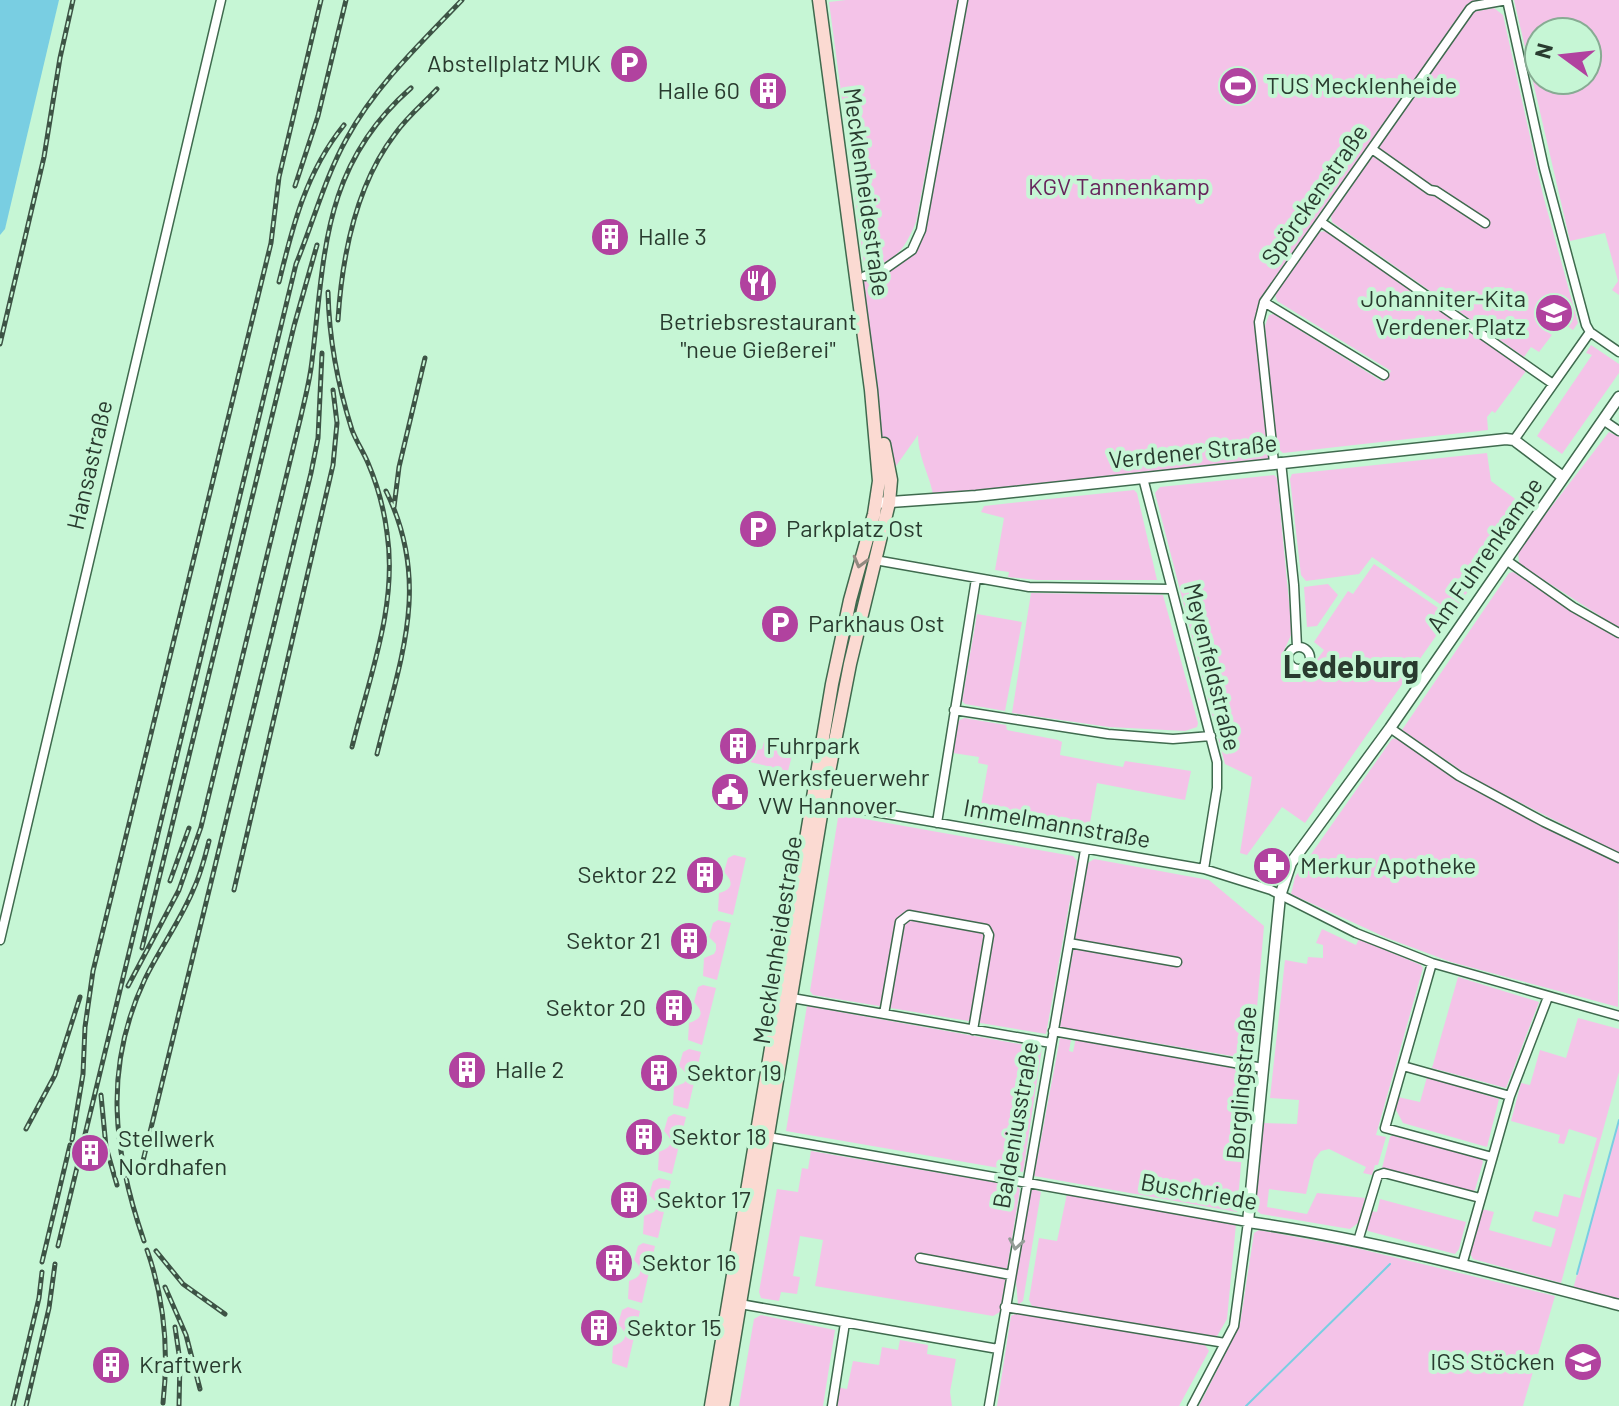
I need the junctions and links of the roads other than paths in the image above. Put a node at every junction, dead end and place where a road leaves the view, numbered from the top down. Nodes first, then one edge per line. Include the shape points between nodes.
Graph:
1 (221, 0) edge
2 (819, 0) edge
3 (963, 0) edge
4 (1507, 0) edge
5 (1372, 149) junction
6 (1321, 222) junction
7 (1485, 223) dead end
8 (865, 276) dead end
9 (1264, 302) junction
10 (1590, 332) junction
11 (1619, 352) edge
12 (1384, 375) dead end
13 (1553, 384) junction
14 (1619, 397) edge
15 (1603, 420) junction
16 (1619, 431) edge
17 (1514, 440) junction
18 (1277, 463) junction
19 (1563, 477) junction
20 (1143, 478) junction
21 (883, 503) junction
22 (875, 560) junction
23 (1506, 560) junction
24 (976, 579) junction
25 (1171, 589) junction
26 (1619, 633) edge
27 (1297, 647) dead end
28 (832, 684) junction
29 (842, 703) junction
30 (954, 710) junction
31 (1390, 728) junction
32 (1211, 736) junction
33 (823, 803) junction
34 (811, 811) junction
35 (937, 823) junction
36 (1085, 850) junction
37 (1619, 858) edge
38 (1204, 869) junction
39 (1280, 896) junction
40 (0, 940) edge
41 (1069, 943) junction
42 (1177, 962) dead end
43 (1432, 963) junction
44 (1548, 997) junction
45 (792, 998) junction
46 (884, 1014) junction
47 (1619, 1016) edge
48 (973, 1030) junction
49 (1053, 1031) junction
50 (1051, 1043) junction
51 (1403, 1066) junction
52 (1263, 1068) junction
53 (1510, 1096) junction
54 (768, 1137) junction
55 (1492, 1157) junction
56 (1027, 1182) junction
57 (1480, 1198) junction
58 (1248, 1222) junction
59 (1358, 1241) junction
60 (920, 1258) dead end
61 (1462, 1265) junction
62 (1011, 1275) junction
63 (740, 1304) junction
64 (1619, 1305) edge
65 (1005, 1307) junction
66 (845, 1323) junction
67 (1225, 1343) junction
68 (998, 1349) junction
69 (711, 1406) edge
70 (723, 1406) edge
71 (832, 1406) edge
72 (989, 1406) edge
73 (1192, 1406) edge

1 - 40 street, Hansastraße
2 - 21 main road, Mecklenheidestraße via 871,390 889,468
3 - 8 street via 921,230 912,250
4 - 5 street, Spörckenstraße via 1470,9
4 - 10 street via 1544,168
5 - 6 street, Spörckenstraße
5 - 7 street
6 - 9 street, Spörckenstraße
6 - 13 street
9 - 12 street
9 - 18 street, Spörckenstraße via 1259,322
10 - 11 street
10 - 13 street
13 - 17 street
14 - 15 street, Am Fuhrenkampe
15 - 16 street
15 - 19 street, Am Fuhrenkampe
17 - 18 street, Verdener Straße
17 - 19 street
18 - 20 street, Verdener Straße
18 - 27 street, Spörckenstraße
19 - 23 street, Am Fuhrenkampe
20 - 21 street, Verdener Straße
20 - 25 street, Meyenfeldstraße
21 - 22 main road, Mecklenheidestraße
21 -> 28 main road, Mecklenheidestraße via 850,600
22 - 24 street
22 - 29 main road, Mecklenheidestraße
23 - 26 street
23 - 31 street, Am Fuhrenkampe
24 - 25 street via 1029,587
24 - 30 street
25 - 32 street, Meyenfeldstraße
28 - 29 main road
28 - 34 main road, Mecklenheidestraße
29 - 33 main road, Mecklenheidestraße
30 - 32 street via 1108,734
30 - 35 street
31 - 37 street via 1459,776
31 - 39 street, Am Fuhrenkampe via 1291,863
32 - 38 street, Meyenfeldstraße via 1218,775
33 - 34 main road
33 - 35 street, Immelmannstraße
33 - 45 main road, Mecklenheidestraße
34 - 69 main road, Mecklenheidestraße
35 - 36 street, Immelmannstraße
36 - 38 street, Immelmannstraße
36 - 41 street, Baldeniusstraße
38 - 39 street, Immelmannstraße
39 - 43 street, Immelmannstraße
39 - 52 street, Borglingstraße
41 - 42 street
41 - 49 street, Baldeniusstraße
43 - 44 street, Immelmannstraße
43 - 51 street
44 - 47 street, Immelmannstraße
44 - 53 street
45 - 46 street
45 - 54 main road, Mecklenheidestraße
46 - 48 street
46 - 48 street via 900,922 909,915 986,929
48 - 50 street
49 - 50 street, Baldeniusstraße
49 - 52 street
50 - 56 street, Baldeniusstraße
51 - 53 street
51 - 55 street via 1385,1128
52 - 58 street, Borglingstraße
53 - 55 street
54 - 56 street, Buschriede
54 - 63 main road, Mecklenheidestraße
55 - 57 street
56 - 58 street, Buschriede
56 -> 62 street, Baldeniusstraße
57 - 59 street via 1378,1175
57 - 61 street
58 - 59 street, Buschriede
58 - 67 street, Borglingstraße via 1234,1326
59 - 61 street, Buschriede
60 - 62 street
61 - 64 street, Buschriede
62 - 65 street, Baldeniusstraße
63 - 66 street
63 - 70 main road, Mecklenheidestraße
65 - 67 street
65 - 68 street, Baldeniusstraße
66 - 68 street
66 - 71 street
67 - 73 street, Borglingstraße
68 - 72 street, Baldeniusstraße

